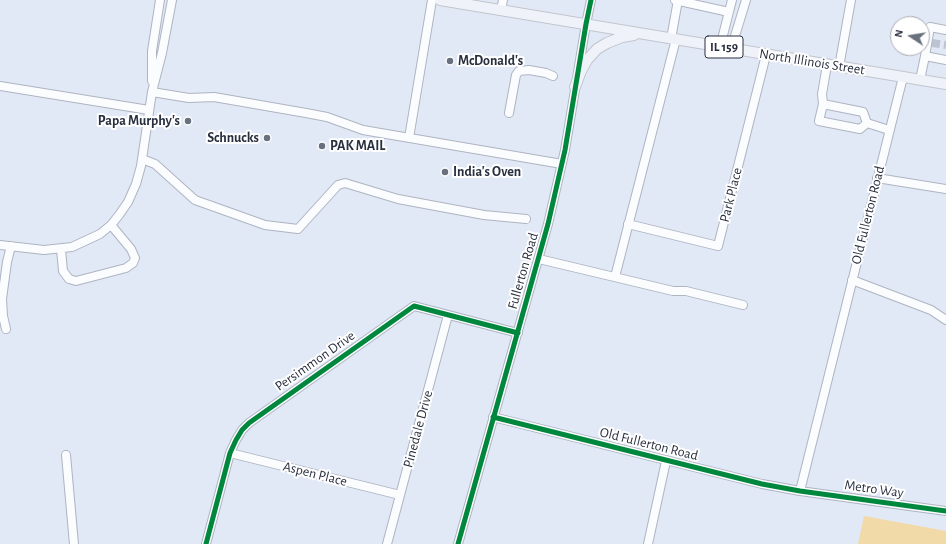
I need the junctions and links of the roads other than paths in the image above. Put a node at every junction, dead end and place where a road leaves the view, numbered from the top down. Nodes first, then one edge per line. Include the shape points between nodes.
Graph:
1 (160, 0) edge
2 (172, 0) edge
3 (432, 0) edge
4 (440, 0) edge
5 (591, 0) edge
6 (677, 0) edge
7 (732, 0) edge
8 (746, 0) edge
9 (851, 0) edge
10 (502, 5) edge
11 (729, 12) junction
12 (586, 24) junction
13 (930, 27) edge
14 (946, 28) edge
15 (643, 34) junction
16 (674, 39) junction
17 (720, 47) junction
18 (731, 49) junction
19 (766, 55) junction
20 (925, 56) joint
21 (946, 60) edge
22 (827, 64) junction
23 (839, 66) junction
24 (553, 76) dead end
25 (903, 77) junction
26 (920, 80) junction
27 (946, 84) edge
28 (0, 86) edge
29 (576, 87) junction
30 (152, 92) junction
31 (823, 104) junction
32 (149, 110) junction
33 (509, 113) dead end
34 (867, 123) junction
35 (889, 130) junction
36 (409, 138) junction
37 (142, 160) junction
38 (562, 164) junction
39 (877, 178) junction
40 (946, 189) edge
41 (526, 220) dead end
42 (628, 224) junction
43 (112, 225) junction
44 (0, 245) edge
45 (11, 246) junction
46 (61, 249) junction
47 (539, 259) junction
48 (615, 277) junction
49 (852, 280) junction
50 (743, 305) dead end
51 (448, 315) junction
52 (946, 320) edge
53 (6, 330) dead end
54 (518, 333) junction
55 (493, 417) junction
56 (230, 454) junction
57 (66, 455) dead end
58 (666, 461) junction
59 (800, 491) junction
60 (400, 495) junction
61 (946, 511) edge
62 (74, 544) edge
63 (206, 544) edge
64 (388, 544) edge
65 (458, 544) edge
66 (648, 544) edge

1 - 30 street via 152,51
2 - 30 street
3 - 36 street
4 - 10 main road, North Illinois Street / IL 159
5 - 12 street, Fullerton Road
6 - 11 street
6 - 16 street
7 - 11 street
8 - 18 street
9 - 23 street
10 - 12 main road, North Illinois Street / IL 159
11 - 17 street
12 - 15 main road, North Illinois Street / IL 159
12 - 29 street, Fullerton Road
13 - 14 street
15 - 16 main road, North Illinois Street / IL 159
15 - 29 main road via 622,37 597,49 587,60
16 - 17 main road, North Illinois Street / IL 159
16 - 42 street
17 - 18 main road, North Illinois Street / IL 159
18 - 19 main road, North Illinois Street / IL 159
19 - 22 main road, North Illinois Street / IL 159
19 - 42 street, Park Place via 718,246
20 - 21 street
20 - 26 street
22 - 23 main road, North Illinois Street / IL 159
22 - 31 street
23 - 25 main road, North Illinois Street / IL 159
24 - 33 street via 530,70 519,71
25 - 26 main road, North Illinois Street / IL 159
25 - 35 street, Old Fullerton Road
26 - 27 main road, North Illinois Street / IL 159
28 - 32 street
29 - 38 street, Fullerton Road
30 - 32 street
30 - 36 street via 189,98 214,97 313,114 363,130
31 - 34 street via 862,112
31 - 34 street via 819,121 860,129
32 - 37 street
34 - 35 street
35 - 39 street, Old Fullerton Road
36 - 38 street
37 - 41 street via 155,164 195,200 265,225 298,229 338,185 346,183 398,199
37 - 43 street via 128,202
38 - 47 street, Fullerton Road
39 - 40 street
39 - 49 street, Old Fullerton Road
42 - 48 street
43 - 46 street via 88,240
43 - 46 street via 135,258 126,268 76,281 69,279 63,271
44 - 45 street
45 - 46 street via 44,250
45 - 53 street via 2,300
47 - 48 street
47 - 54 street, Fullerton Road
48 - 50 street
49 - 52 street via 931,310
49 - 59 street, Old Fullerton Road
51 - 54 street, Persimmon Drive
51 - 56 street, Persimmon Drive via 414,306 249,423 236,440
51 - 60 street, Pinedale Drive
54 - 55 street, Fullerton Road
55 - 58 street, Old Fullerton Road
55 - 65 street, Fullerton Road
56 - 60 street, Aspen Place
56 - 63 street, Persimmon Drive
57 - 62 street
58 - 59 street, Old Fullerton Road
58 - 66 street
59 - 61 street, Metro Way
60 - 64 street, Pinedale Drive

